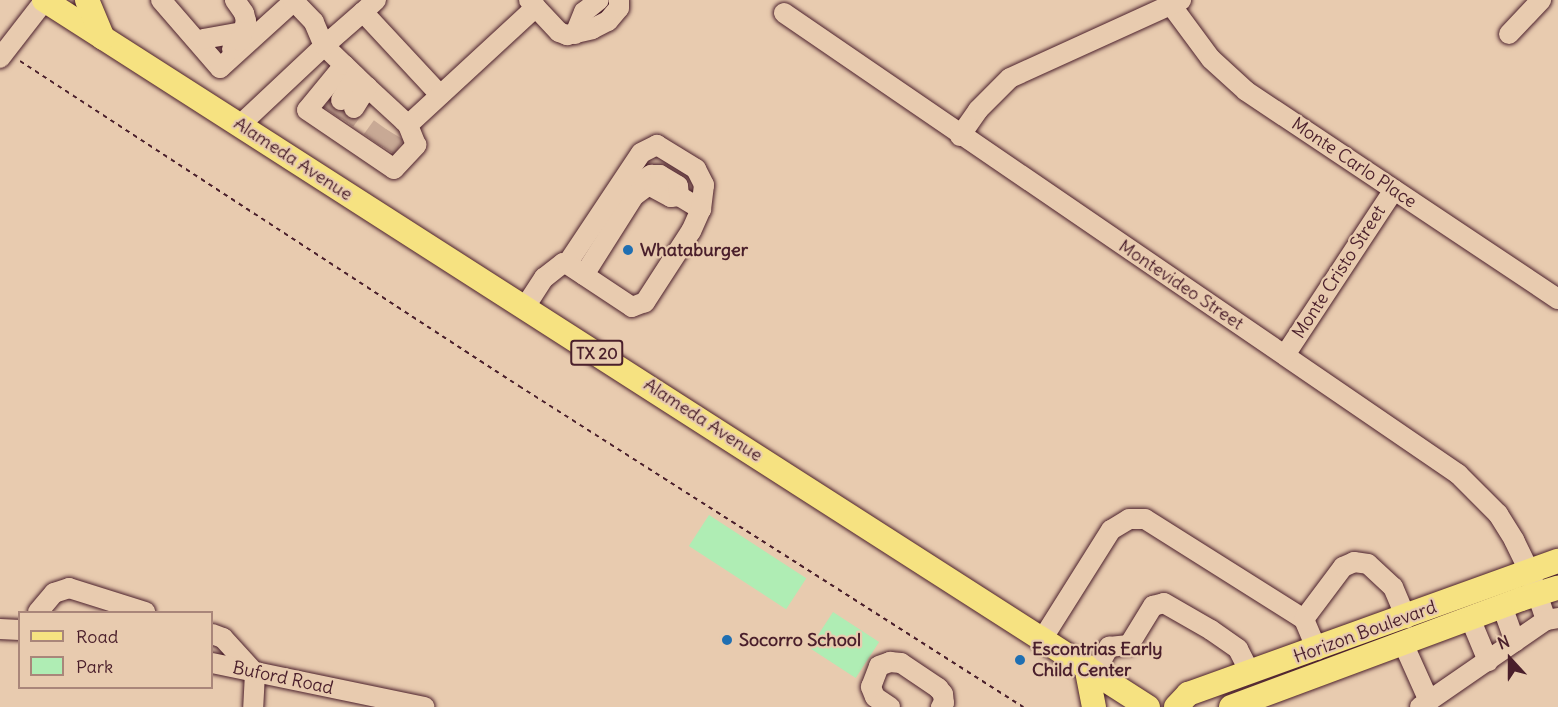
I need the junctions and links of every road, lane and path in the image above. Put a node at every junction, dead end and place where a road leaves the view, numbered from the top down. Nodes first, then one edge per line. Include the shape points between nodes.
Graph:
1 (45, 0) edge
2 (87, 0) edge
3 (161, 0) edge
4 (235, 0) edge
5 (243, 0) edge
6 (599, 0) edge
7 (620, 0) edge
8 (1541, 0) edge
9 (293, 1) edge
10 (1176, 3) edge
11 (532, 4) edge
12 (369, 6) edge
13 (784, 13) dead end
14 (267, 26) junction
15 (185, 27) junction
16 (575, 34) junction
17 (1509, 34) dead end
18 (103, 38) junction
19 (324, 46) junction
20 (5, 52) edge
21 (356, 76) junction
22 (440, 95) junction
23 (339, 116) junction
24 (240, 125) junction
25 (387, 135) junction
26 (960, 136) junction
27 (1394, 190) junction
28 (701, 209) junction
29 (567, 264) junction
30 (584, 275) junction
31 (1558, 299) edge
32 (525, 307) junction
33 (1285, 355) junction
34 (1558, 561) edge
35 (1542, 585) edge
36 (1502, 606) junction
37 (39, 611) edge
38 (142, 611) edge
39 (1406, 618) junction
40 (1470, 618) junction
41 (1304, 619) junction
42 (1552, 619) edge
43 (0, 628) edge
44 (18, 630) edge
45 (213, 634) edge
46 (1043, 638) junction
47 (1515, 642) junction
48 (1403, 643) junction
49 (1317, 650) junction
50 (1488, 661) junction
51 (213, 663) edge
52 (1090, 669) junction
53 (255, 673) junction
54 (1250, 673) junction
55 (1251, 703) edge
56 (1425, 704) edge
57 (253, 707) edge
58 (425, 707) edge
59 (890, 707) edge
60 (941, 707) edge
61 (1023, 707) edge
62 (1094, 707) edge
63 (1148, 707) edge
64 (1176, 707) edge
65 (1231, 707) edge

1 - 18 main road, Alameda Avenue / TX 20
1 - 20 street
2 - 18 main road
3 - 15 street
4 - 15 street via 244,13 243,32 232,49 217,52 194,30
5 - 14 street
6 - 16 street via 584,12
7 - 16 street via 619,8 608,21
8 - 17 street
9 - 14 street
9 - 19 street via 314,22
10 - 26 street via 1010,78 978,110
10 - 27 street, Monte Carlo Place via 1224,73
11 - 16 street via 559,32
11 - 22 street
12 - 19 street
12 - 22 street
13 - 26 street, Montevideo Street
14 - 15 street via 220,68
18 - 24 main road, Alameda Avenue / TX 20
19 - 21 street
19 - 24 street
20 - 61 path
21 - 23 street
21 - 23 street via 307,110
21 - 25 street
22 - 25 street
23 - 25 street
24 - 32 main road, Alameda Avenue / TX 20
26 - 33 street, Montevideo Street
27 - 31 street, Monte Carlo Place
27 - 33 street, Monte Cristo Street
28 - 29 street via 704,185 696,169 657,145 641,153
28 - 30 street via 645,302 632,307
28 - 30 street via 679,196 678,186 651,175 644,180
29 - 30 street
29 - 32 street via 544,278
32 - 46 main road, Alameda Avenue / TX 20
33 - 35 street, Montevideo Street via 1458,474 1498,514
34 - 35 main road, Horizon Boulevard
35 - 36 main road, Horizon Boulevard
35 - 39 main road, Horizon Boulevard
35 - 42 street, Montevideo Street
36 - 40 main road, Horizon Boulevard
36 - 47 street
37 - 38 street via 54,593 69,588
39 - 41 street via 1393,587 1368,564 1354,561 1343,567
39 - 49 main road, Horizon Boulevard
40 - 48 main road, Horizon Boulevard
40 - 50 street
41 - 46 street via 1145,519 1129,519 1112,530
41 - 49 street
42 - 47 street
43 - 44 street
45 - 53 street via 224,638
46 - 52 main road, Alameda Avenue / TX 20
47 - 50 street
48 - 55 main road, Horizon Boulevard
48 - 56 street
49 - 54 main road, Horizon Boulevard
50 - 56 street
51 - 53 street, Buford Road
52 - 54 street via 1109,647 1130,645 1153,606 1164,603 1238,649
52 - 62 main road
52 - 63 main road, Alameda Avenue / TX 20
53 - 57 street
53 - 58 street, Buford Road
54 - 64 main road, Horizon Boulevard via 1188,694
55 - 65 main road, Horizon Boulevard
59 - 60 street via 875,697 871,687 879,666 890,662 901,663 938,688 943,694

